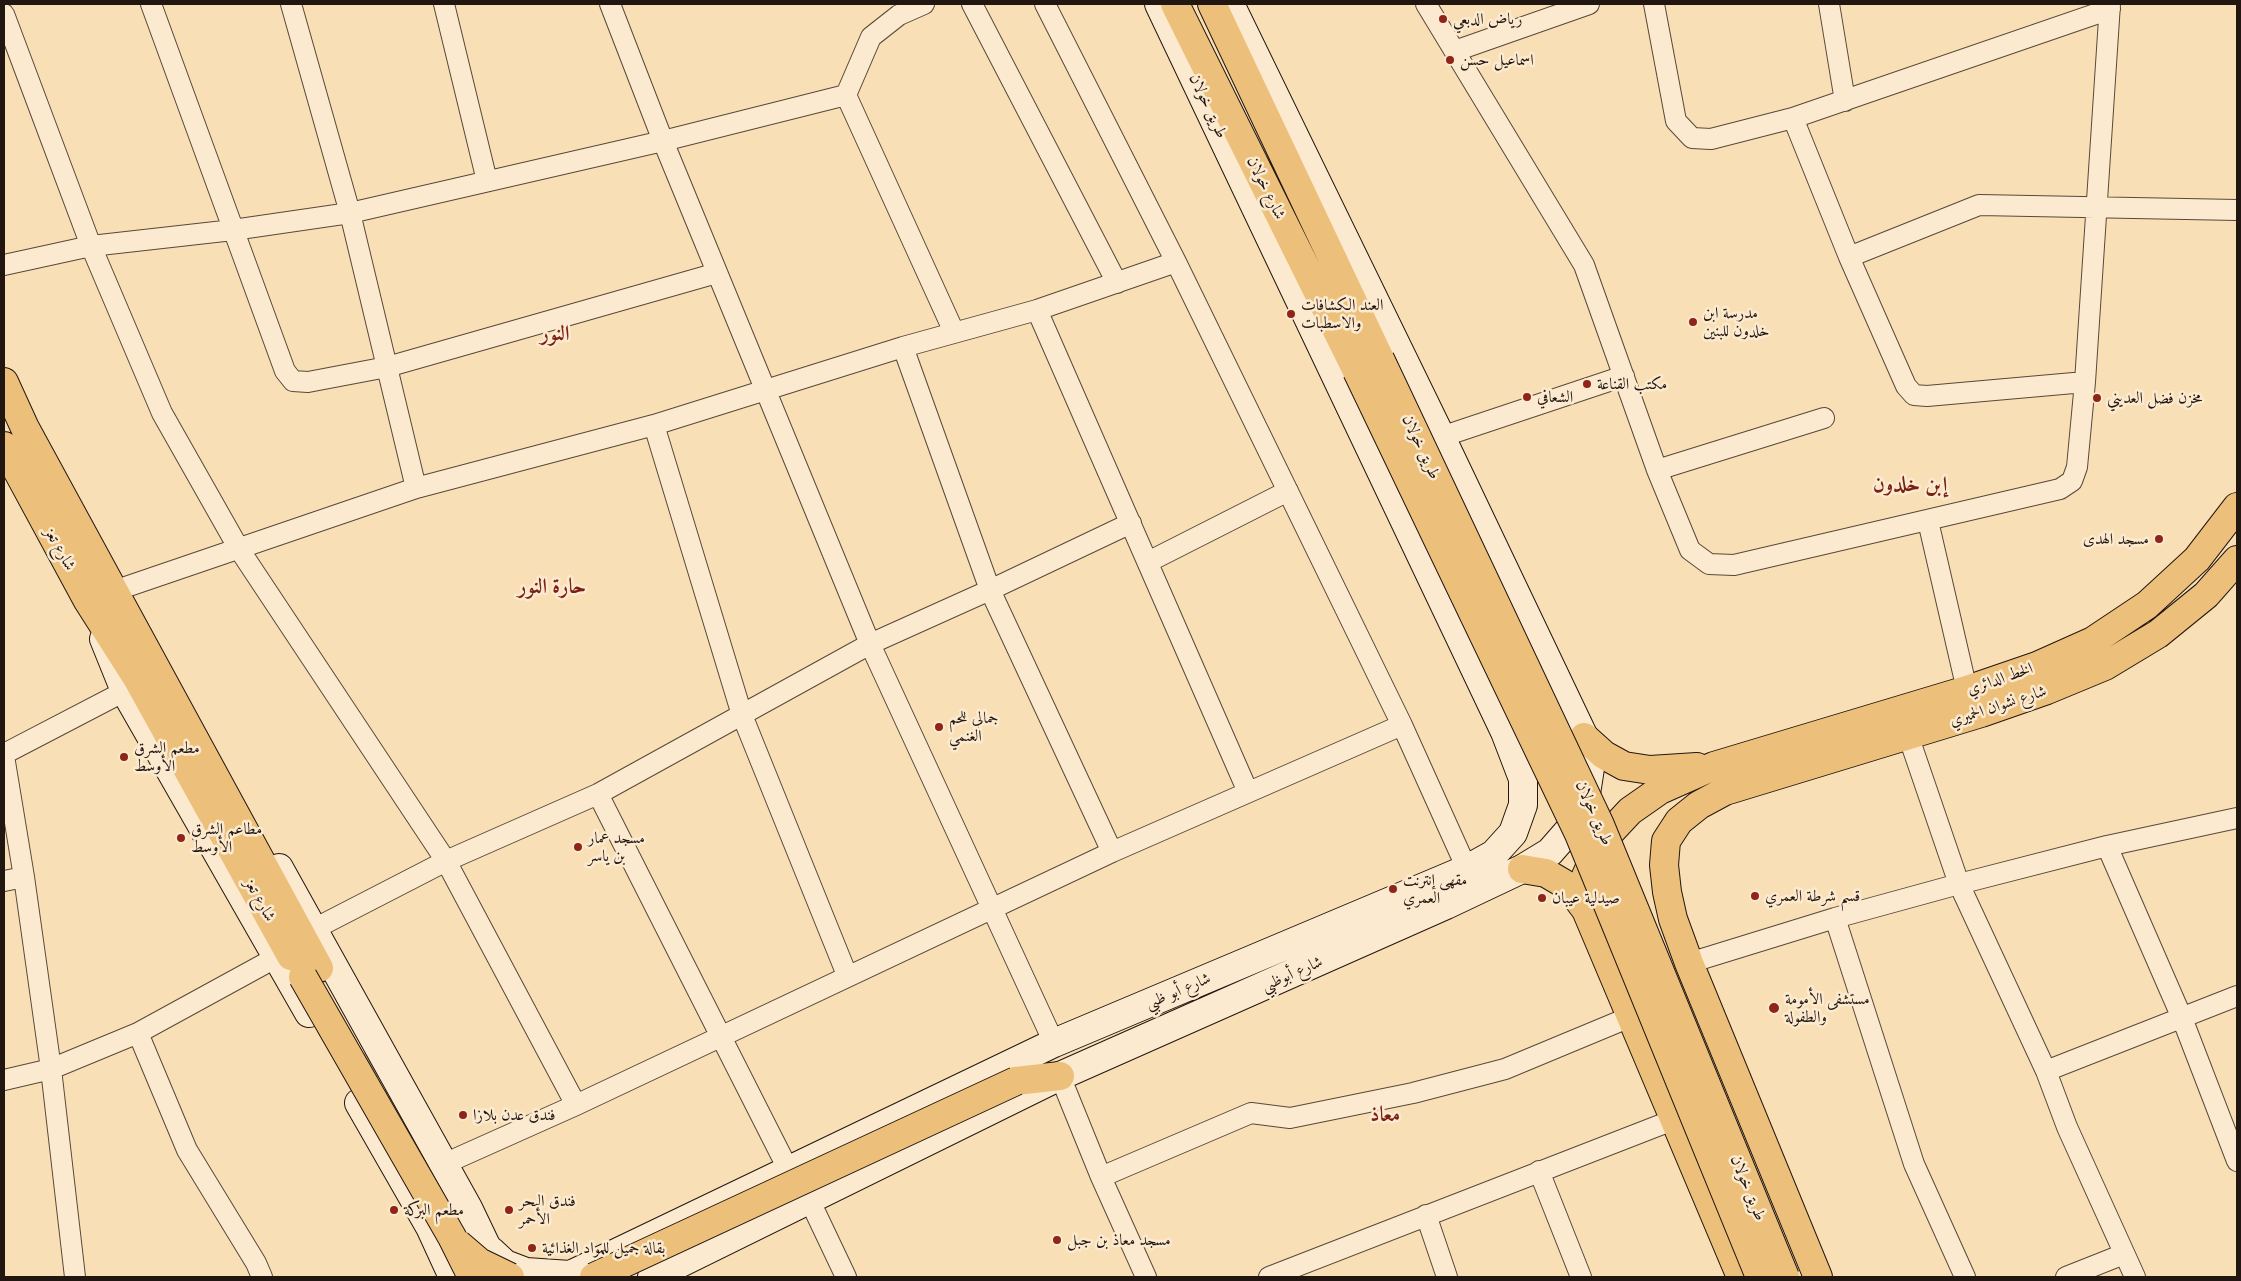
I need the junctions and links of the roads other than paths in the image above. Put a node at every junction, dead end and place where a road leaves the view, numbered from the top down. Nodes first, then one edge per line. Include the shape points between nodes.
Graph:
1 (151, 4) edge
2 (292, 4) edge
3 (446, 4) edge
4 (610, 4) edge
5 (924, 4) edge
6 (972, 4) edge
7 (1045, 4) edge
8 (1159, 4) edge
9 (1175, 4) edge
10 (1212, 4) edge
11 (1230, 4) edge
12 (1426, 4) edge
13 (1589, 4) edge
14 (1654, 4) edge
15 (1829, 4) edge
16 (2110, 7) edge
17 (897, 9) edge
18 (4, 14) edge
19 (1455, 52) junction
20 (846, 95) junction
21 (1845, 101) junction
22 (1793, 118) junction
23 (663, 141) junction
24 (487, 181) junction
25 (2097, 208) junction
26 (2237, 210) edge
27 (350, 213) junction
28 (233, 230) junction
29 (90, 246) junction
30 (1849, 257) junction
31 (1176, 262) junction
32 (4, 265) edge
33 (717, 274) junction
34 (1117, 283) junction
35 (1037, 310) junction
36 (954, 332) junction
37 (903, 347) junction
38 (1368, 365) junction
39 (386, 367) junction
40 (1624, 376) junction
41 (4, 382) edge
42 (2085, 382) junction
43 (764, 390) junction
44 (1824, 418) dead end
45 (654, 425) junction
46 (1441, 437) junction
47 (4, 446) edge
48 (1657, 470) junction
49 (416, 488) junction
50 (1288, 491) junction
51 (2237, 507) edge
52 (1928, 521) junction
53 (1131, 523) junction
54 (239, 549) junction
55 (2237, 560) edge
56 (1148, 562) junction
57 (990, 590) junction
58 (114, 591) junction
59 (88, 601) junction
60 (870, 644) junction
61 (1967, 690) junction
62 (125, 692) junction
63 (1568, 705) junction
64 (742, 715) junction
65 (1402, 724) junction
66 (1505, 732) junction
67 (1908, 735) junction
68 (1584, 738) junction
69 (196, 740) junction
70 (4, 755) edge
71 (1714, 766) junction
72 (1523, 779) joint
73 (1248, 792) junction
74 (598, 794) junction
75 (2237, 818) edge
76 (2107, 846) junction
77 (1112, 852) junction
78 (446, 861) junction
79 (1467, 869) junction
80 (1522, 869) junction
81 (24, 877) junction
82 (4, 881) edge
83 (1959, 884) junction
84 (1441, 894) junction
85 (993, 907) junction
86 (1586, 910) junction
87 (1835, 918) junction
88 (1673, 919) joint
89 (314, 929) junction
90 (1686, 956) junction
91 (277, 957) junction
92 (311, 973) junction
93 (847, 975) junction
94 (1614, 978) junction
95 (2237, 996) edge
96 (1630, 1017) junction
97 (2182, 1018) junction
98 (138, 1033) junction
99 (722, 1035) junction
100 (1054, 1043) junction
101 (51, 1069) junction
102 (2046, 1071) junction
103 (1060, 1076) junction
104 (4, 1080) edge
105 (576, 1105) junction
106 (1673, 1120) junction
107 (2237, 1161) edge
108 (444, 1164) junction
109 (788, 1169) junction
110 (1539, 1171) junction
111 (1101, 1176) junction
112 (809, 1199) junction
113 (468, 1208) junction
114 (1426, 1215) junction
115 (441, 1232) junction
116 (658, 1233) junction
117 (490, 1250) junction
118 (2124, 1254) junction
119 (676, 1264) junction
120 (1298, 1272) edge
121 (577, 1276) edge
122 (75, 1277) edge
123 (262, 1277) edge
124 (453, 1277) edge
125 (472, 1277) edge
126 (501, 1277) edge
127 (510, 1277) edge
128 (652, 1277) edge
129 (846, 1277) edge
130 (1146, 1277) edge
131 (1269, 1277) edge
132 (1447, 1277) edge
133 (1581, 1277) edge
134 (1741, 1277) edge
135 (1760, 1277) edge
136 (1785, 1277) edge
137 (1818, 1277) edge
138 (1965, 1277) edge
139 (2066, 1277) edge
140 (2135, 1277) edge

1 - 28 street
2 - 27 street
3 - 24 street
4 - 23 street
5 - 17 street
6 - 34 street
7 - 31 street
8 - 66 main road, طريق خولان
9 - 38 main road, شارع خولان
10 - 38 main road, شارع خولان
11 - 46 main road, طريق خولان
12 - 19 street
13 - 19 street
14 - 22 street via 1676,121 1692,138 1711,140
15 - 21 street
16 - 21 street
16 - 25 street
17 - 20 street via 871,37
18 - 29 street
19 - 40 street via 1584,264
20 - 23 street
20 - 36 street
21 - 22 street
22 - 30 street
23 - 24 street
23 - 33 street
24 - 27 street
25 - 26 street
25 - 30 street via 1979,205
25 - 42 street
27 - 28 street
27 - 39 street
28 - 29 street
28 - 39 street via 285,371 293,381 308,382
29 - 32 street
29 - 54 street via 162,413
30 - 42 street via 1906,386 1914,395
31 - 34 street
31 - 50 street
33 - 39 street
33 - 43 street
34 - 35 street
35 - 36 street
35 - 53 street
36 - 37 street
37 - 43 street
37 - 57 street
38 - 135 main road, طريق خولان, bridge via 1579,834
38 - 136 main road, طريق خولان, bridge via 1600,824
39 - 49 street
40 - 46 street
40 - 48 street
41 - 58 main road, شارع تعز via 25,428
42 - 52 street via 2078,467 2072,481 2060,489
43 - 45 street
43 - 60 street
44 - 48 street
45 - 49 street
45 - 64 street
46 - 63 main road, طريق خولان
47 - 59 main road, شارع تعز
48 - 52 street via 1690,550 1709,564 1734,565
49 - 54 street
50 - 56 street
50 - 65 street
51 - 61 main road, الخط الدائري via 2197,559 2147,605 2093,640 2037,666
52 - 61 street
53 - 56 street
53 - 57 street
54 - 58 street
54 - 78 street
55 - 67 main road, شارع نشوان الحميري via 2206,595 2158,634 2105,666 2047,690
56 - 73 street
57 - 60 street
57 - 77 street
58 - 69 main road, شارع تعز
59 - 62 main road
59 - 92 main road, شارع تعز
60 - 64 street
60 - 85 street
61 - 71 main road, الخط الدائري
62 - 70 street
62 - 91 main road
63 - 66 main road
63 - 68 main road, طريق خولان
64 - 74 street
64 - 93 street
65 - 73 street
65 - 79 street
66 - 72 main road, طريق خولان
67 - 83 street
67 - 88 main road, شارع نشوان الحميري via 1725,791 1699,805 1679,821 1666,841 1664,865
68 - 71 main road via 1624,766 1650,770
68 - 80 main road, طريق خولان via 1590,768 1582,807 1571,828 1550,852
69 - 89 main road via 268,848
69 - 92 main road, شارع تعز
70 - 81 street
71 - 86 main road via 1660,790 1630,811 1601,842 1586,876
72 - 79 main road, شارع أبو ظبي via 1523,805 1513,833 1494,854
73 - 77 street
74 - 78 street
74 - 99 street
75 - 76 street
76 - 83 street
76 - 97 street
77 - 85 street
78 - 89 street
78 - 105 street
79 - 84 main road, شارع أبو ظبي
80 - 84 main road, شارع أبوظبي
80 - 86 main road via 1546,873 1568,886
81 - 82 street
81 - 101 street
83 - 87 street
83 - 102 street
84 - 100 main road, شارع أبو ظبي
84 - 103 main road, شارع أبوظبي
85 - 93 street
85 - 100 street
86 - 94 main road
87 - 90 street
87 - 138 street via 1914,1164
88 - 90 main road, طريق خولان
89 - 108 main road
90 - 94 main road
90 - 137 main road, طريق خولان
91 - 98 street
91 - 115 main road
92 - 115 main road, شارع تعز, bridge
93 - 99 street
94 - 96 main road
95 - 97 street
96 - 106 main road
96 - 111 street via 1505,1069 1413,1093 1290,1118 1251,1113
97 - 102 street
97 - 107 street
98 - 101 street
98 - 123 street via 187,1150
99 - 105 street
99 - 109 street
100 - 109 main road, شارع أبو ظبي
101 - 104 street
101 - 122 street
102 - 118 street via 2067,1127
103 - 111 street
103 - 112 main road, شارع أبوظبي
103 - 121 main road, bridge via 1016,1081
105 - 108 street
106 - 110 street
106 - 134 main road
108 - 113 main road
109 - 116 main road, شارع أبو ظبي
110 - 114 street
110 - 133 street
111 - 130 street
112 - 119 main road, شارع أبوظبي
112 - 129 street
113 - 115 main road via 469,1223 460,1235 447,1239 434,1233
113 - 117 main road
114 - 120 street
114 - 132 street
115 - 124 main road
115 - 125 main road, شارع تعز, bridge
115 - 127 main road, bridge via 479,1262
116 - 119 main road via 650,1242 650,1255 658,1264
116 - 121 main road, شارع أبو ظبي
117 - 121 main road via 506,1264 526,1272
117 - 126 main road
118 - 139 street
118 - 140 street
119 - 128 main road, شارع أبوظبي
120 - 131 street

